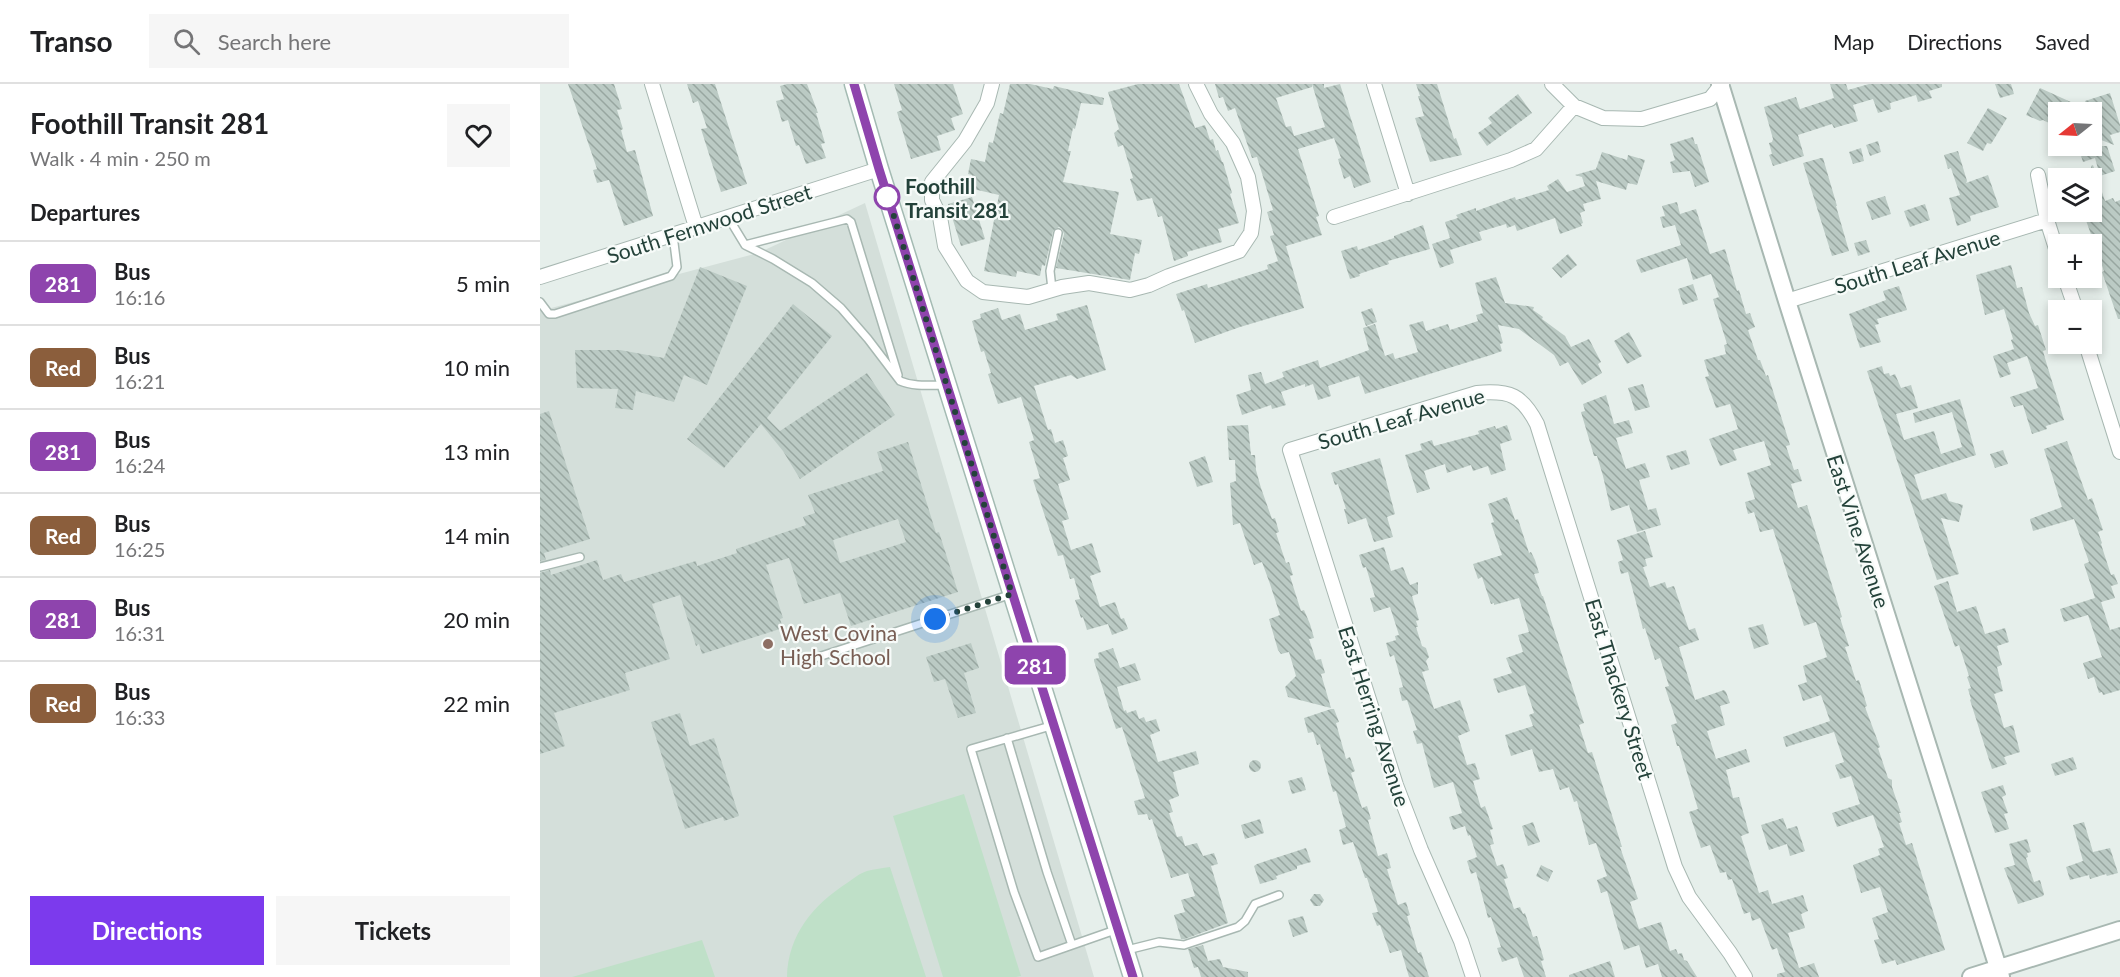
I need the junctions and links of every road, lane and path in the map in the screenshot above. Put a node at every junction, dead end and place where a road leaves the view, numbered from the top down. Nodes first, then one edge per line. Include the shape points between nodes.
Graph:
1 (652, 84) edge
2 (854, 84) edge
3 (992, 84) edge
4 (1196, 84) edge
5 (1374, 84) edge
6 (1552, 84) edge
7 (1721, 84) edge
8 (1574, 106) junction
9 (879, 169) junction
10 (2038, 175) dead end
11 (1408, 194) junction
12 (728, 217) junction
13 (1334, 217) dead end
14 (2047, 220) junction
15 (696, 227) junction
16 (1058, 233) dead end
17 (2051, 234) edge
18 (673, 235) junction
19 (744, 245) junction
20 (540, 277) edge
21 (1052, 289) junction
22 (1787, 301) junction
23 (540, 303) edge
24 (2089, 354) edge
25 (900, 381) junction
26 (947, 385) junction
27 (1513, 394) joint
28 (1290, 450) joint
29 (2120, 452) edge
30 (580, 557) dead end
31 (540, 567) edge
32 (1012, 594) junction
33 (812, 658) dead end
34 (1054, 725) junction
35 (1007, 738) junction
36 (1280, 895) dead end
37 (1118, 929) junction
38 (2120, 930) edge
39 (1072, 945) junction
40 (1124, 950) junction
41 (1999, 973) edge
42 (1133, 977) edge
43 (1473, 977) edge
44 (1745, 977) edge
45 (1971, 977) edge

1 - 15 street
2 - 9 main road
3 - 21 street via 987,103 965,141 932,182 932,200 940,217 945,246 967,281 983,292 1028,297
4 - 21 street via 1211,114 1233,143 1248,177 1254,210 1251,233 1239,251 1130,290 1089,283
5 - 11 street
6 - 8 street
7 - 8 street via 1710,99 1641,119 1603,118
7 - 22 street, East Vine Avenue
8 - 11 street via 1536,149
9 - 12 street, South Fernwood Street
9 - 26 main road
10 - 14 street
11 - 13 street
12 - 15 street, South Fernwood Street
12 - 19 lane
14 - 17 street
14 - 22 street, South Leaf Avenue
15 - 18 street, South Fernwood Street
16 - 21 lane via 1050,271
18 - 20 street, South Fernwood Street
18 - 23 lane via 676,267 670,276 555,314 549,314
19 - 25 lane via 812,283 841,308
19 - 25 lane via 847,219 851,222
22 - 41 street, East Vine Avenue
24 - 29 street
25 - 26 lane
26 - 32 main road
27 - 28 street, South Leaf Avenue via 1478,393
27 - 44 street, East Thackery Street via 1528,407 1537,424 1675,867 1689,897
28 - 43 street, East Herring Avenue via 1396,785
30 - 31 lane
32 - 33 lane
32 - 34 main road
34 - 35 lane
34 - 37 main road
35 - 39 lane
35 - 39 lane via 970,749 1011,882 1038,957
36 - 40 lane via 1255,904 1238,927 1184,945 1159,942
37 - 39 lane
37 - 40 main road
38 - 41 street
40 - 42 main road
41 - 45 street

